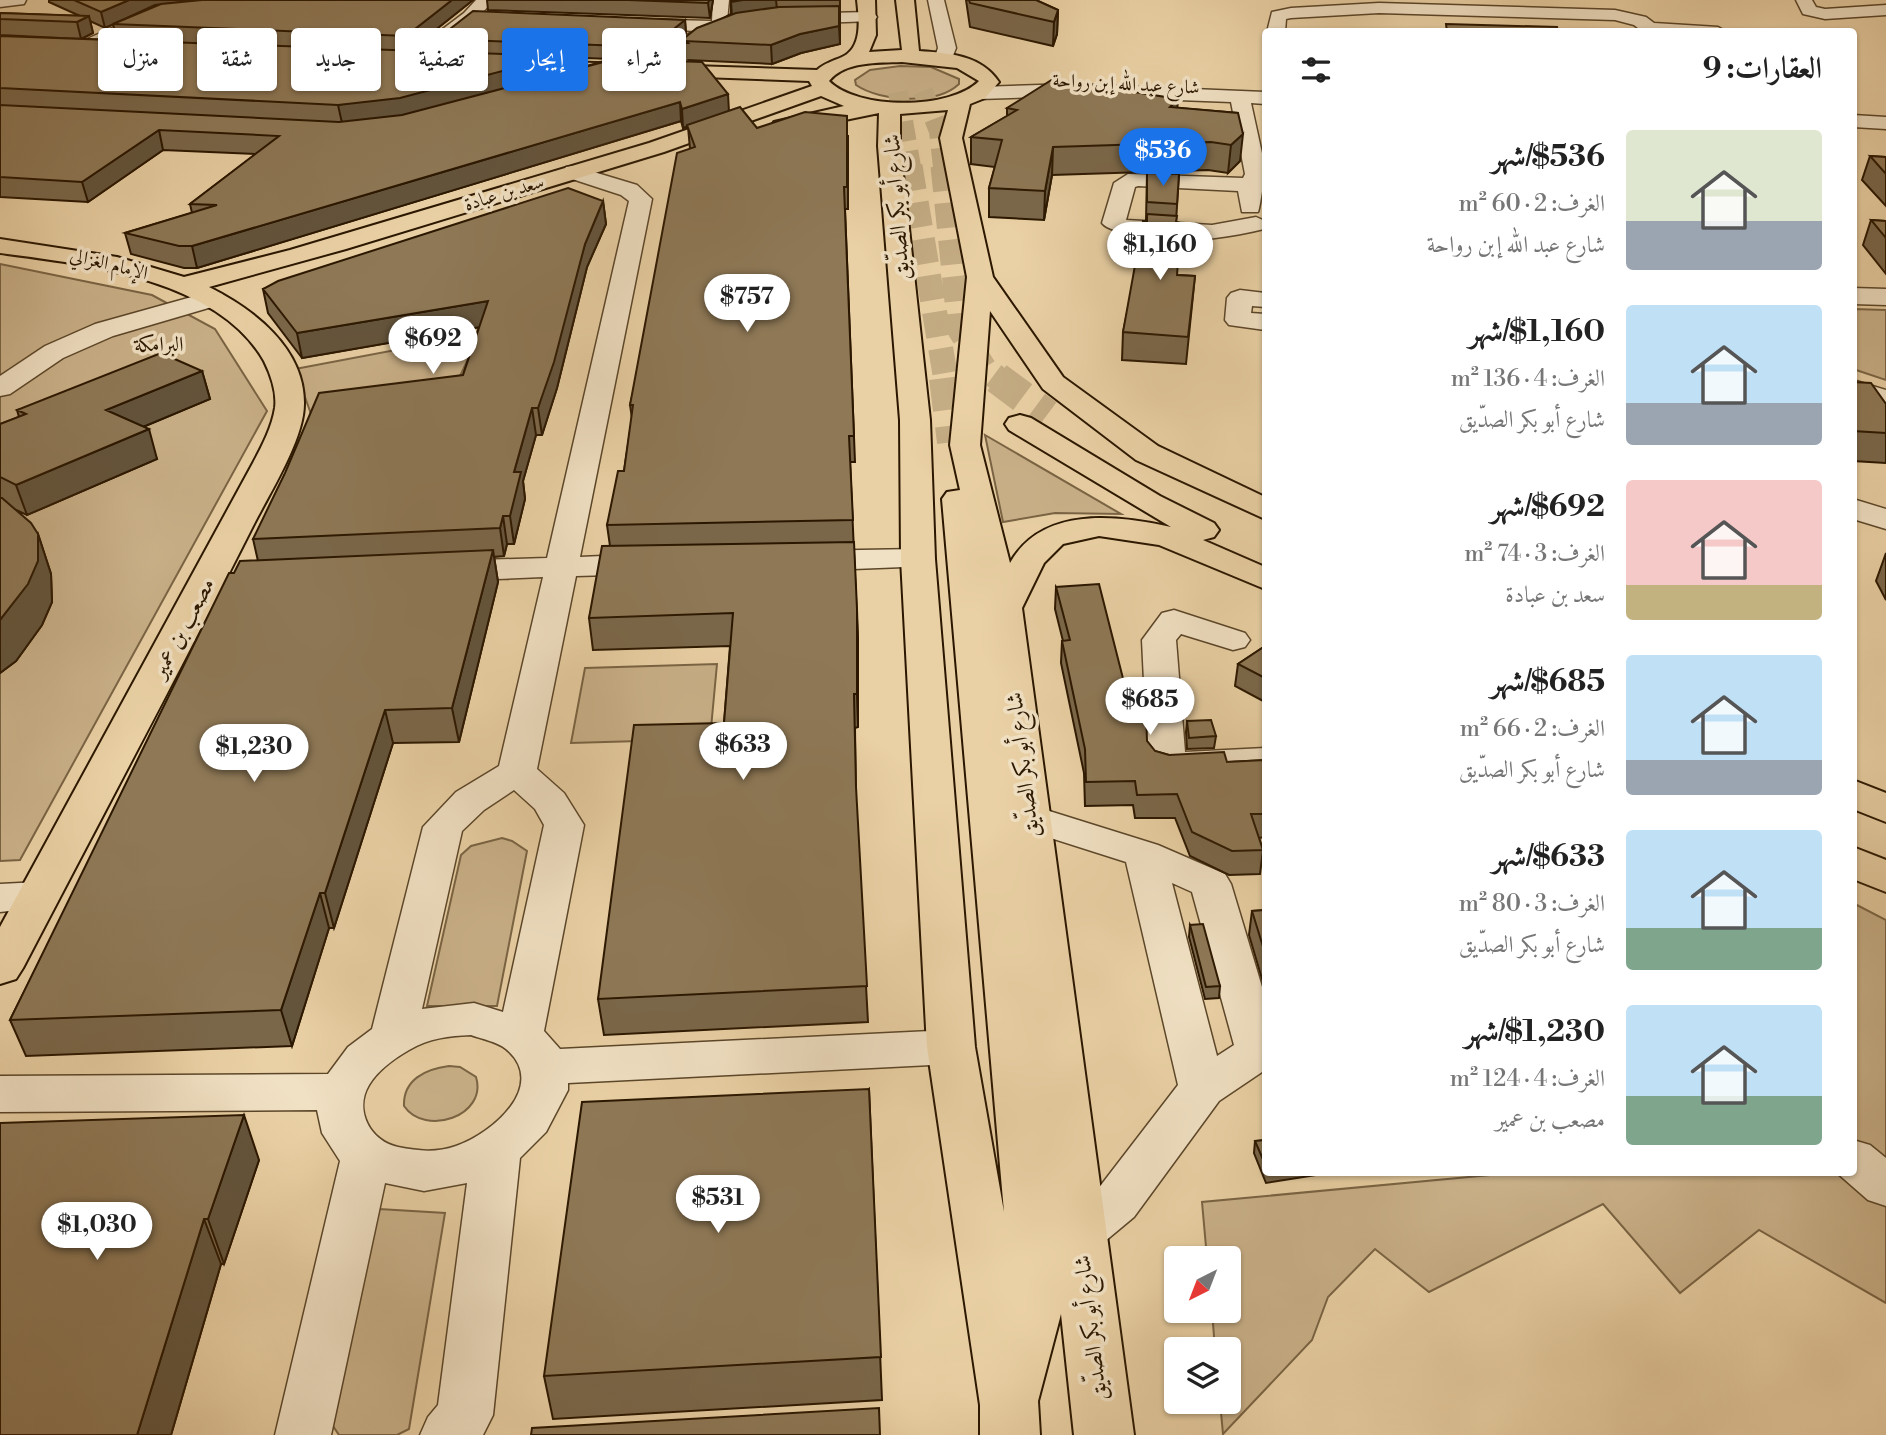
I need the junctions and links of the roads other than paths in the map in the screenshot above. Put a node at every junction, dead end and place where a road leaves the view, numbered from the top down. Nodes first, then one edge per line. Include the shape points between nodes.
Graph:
1 (18, 0) edge
2 (485, 0) edge
3 (721, 0) edge
4 (905, 0) edge
5 (936, 0) edge
6 (1804, 0) edge
7 (0, 2) edge
8 (180, 8) edge
9 (867, 8) edge
10 (1384, 9) junction
11 (1886, 10) edge
12 (470, 17) junction
13 (497, 18) edge
14 (768, 20) edge
15 (617, 22) edge
16 (744, 24) edge
17 (1413, 26) dead end
18 (720, 27) junction
19 (454, 28) edge
20 (1276, 28) edge
21 (1649, 28) edge
22 (686, 44) edge
23 (52, 46) edge
24 (78, 47) junction
25 (98, 48) edge
26 (911, 49) tunnel mouth
27 (943, 59) junction
28 (848, 63) junction
29 (686, 72) edge
30 (821, 82) junction
31 (1262, 89) edge
32 (976, 90) junction
33 (888, 91) junction
34 (1240, 96) junction
35 (1262, 97) edge
36 (1857, 112) edge
37 (1886, 113) edge
38 (1857, 121) edge
39 (1886, 123) edge
40 (574, 172) junction
41 (609, 184) junction
42 (1249, 186) junction
43 (543, 206) edge
44 (1261, 226) edge
45 (0, 246) edge
46 (980, 277) junction
47 (1857, 296) edge
48 (1886, 297) edge
49 (1262, 300) edge
50 (223, 301) junction
51 (1262, 322) edge
52 (0, 388) edge
53 (1857, 389) edge
54 (1886, 399) edge
55 (953, 442) tunnel mouth
56 (1262, 508) edge
57 (1857, 509) edge
58 (1886, 520) edge
59 (1262, 534) edge
60 (918, 559) junction
61 (1262, 560) edge
62 (767, 562) edge
63 (671, 564) edge
64 (562, 566) junction
65 (412, 573) edge
66 (1262, 578) edge
67 (248, 580) edge
68 (207, 582) junction
69 (1004, 608) junction
70 (1233, 640) dead end
71 (1262, 760) edge
72 (517, 772) junction
73 (1857, 795) edge
74 (1886, 809) edge
75 (1030, 818) junction
76 (1857, 818) edge
77 (1886, 831) edge
78 (1144, 854) junction
79 (1857, 862) edge
80 (1857, 868) edge
81 (1886, 880) edge
82 (19, 897) edge
83 (0, 968) edge
84 (393, 1037) junction
85 (951, 1047) junction
86 (533, 1050) junction
87 (1202, 1088) junction
88 (343, 1093) junction
89 (0, 1094) edge
90 (496, 1151) junction
91 (366, 1156) junction
92 (1857, 1163) edge
93 (1886, 1186) edge
94 (1080, 1233) junction
95 (1009, 1420) edge
96 (303, 1435) edge
97 (448, 1435) edge
98 (1104, 1435) edge

1 - 7 street
2 - 12 street
3 - 18 street
4 - 26 main road
5 - 27 street via 947,48
6 - 11 street via 1809,10 1825,14
8 - 24 street via 144,16
9 - 14 street
9 - 28 main road via 863,51
10 - 17 street
10 - 20 street via 1291,13 1278,16
10 - 21 street via 1615,15 1640,20
12 - 13 street
12 - 19 street
15 - 18 street
16 - 18 street
18 - 22 street
23 - 24 main road
24 - 25 main road
27 - 28 main road via 902,56
27 - 32 main road via 978,69
28 - 30 main road, سعد بن عبادة
29 - 30 main road
30 - 33 main road via 831,96
30 - 40 main road, سعد بن عبادة via 772,109
31 - 32 street, شارع عبد الله إبن رواحة
32 - 33 main road
32 - 34 street, شارع عبد الله إبن رواحة
32 - 46 main road, شارع أبو بكر الصدّيق via 951,138
33 - 41 main road, سعد بن عبادة
33 - 60 main road, شارع أبو بكر الصدّيق via 889,146 915,420
34 - 35 street, شارع عبد الله إبن رواحة
34 - 42 street via 1256,174
36 - 37 street
38 - 39 street
40 - 41 street
40 - 50 main road, سعد بن عبادة via 243,272
41 - 43 main road, سعد بن عبادة
41 - 64 street via 641,199
42 - 44 street via 1251,218
42 - 44 street via 1136,178 1125,183 1114,223 1212,232
45 - 50 main road, الإمام الغزالي via 126,266
46 - 56 main road via 1053,383 1147,453
46 - 69 main road, شارع أبو بكر الصدّيق via 965,445
47 - 48 street
49 - 51 street via 1240,298 1238,320
50 - 52 street via 104,330 54,352
50 - 68 main road, مصعب بن عمير via 260,334 282,368 290,407 281,438
53 - 54 street
55 - 95 main road via 1039,1294
57 - 58 street
59 - 61 main road via 1033,419 1149,503
60 - 62 street
60 - 85 main road, شارع أبو بكر الصدّيق
63 - 64 street
64 - 65 street
64 - 72 street
66 - 69 main road via 1167,536 1099,526 1052,536 1030,559
67 - 68 street
68 - 82 main road, مصعب بن عمير
69 - 75 main road, شارع أبو بكر الصدّيق
70 - 71 street via 1174,621 1159,640 1167,764
72 - 84 street via 470,801 443,827
72 - 86 street via 550,802 564,825
73 - 74 main road
75 - 78 street
75 - 94 main road, شارع أبو بكر الصدّيق
76 - 77 main road
78 - 87 street
78 - 87 street via 1210,884 1259,1052
79 - 81 main road
80 - 81 main road
82 - 83 main road, مصعب بن عمير
84 - 86 street via 447,1020 474,1019 499,1023
84 - 88 street via 353,1072
85 - 86 street
85 - 95 main road, شارع أبو بكر الصدّيق
86 - 90 street via 546,1088 537,1111
87 - 94 street via 1116,1203
88 - 89 street
88 - 91 street via 340,1116 348,1138
90 - 91 street via 427,1171 393,1168
90 - 97 street via 465,1415
91 - 96 street
92 - 93 street
94 - 98 main road, شارع أبو بكر الصدّيق

